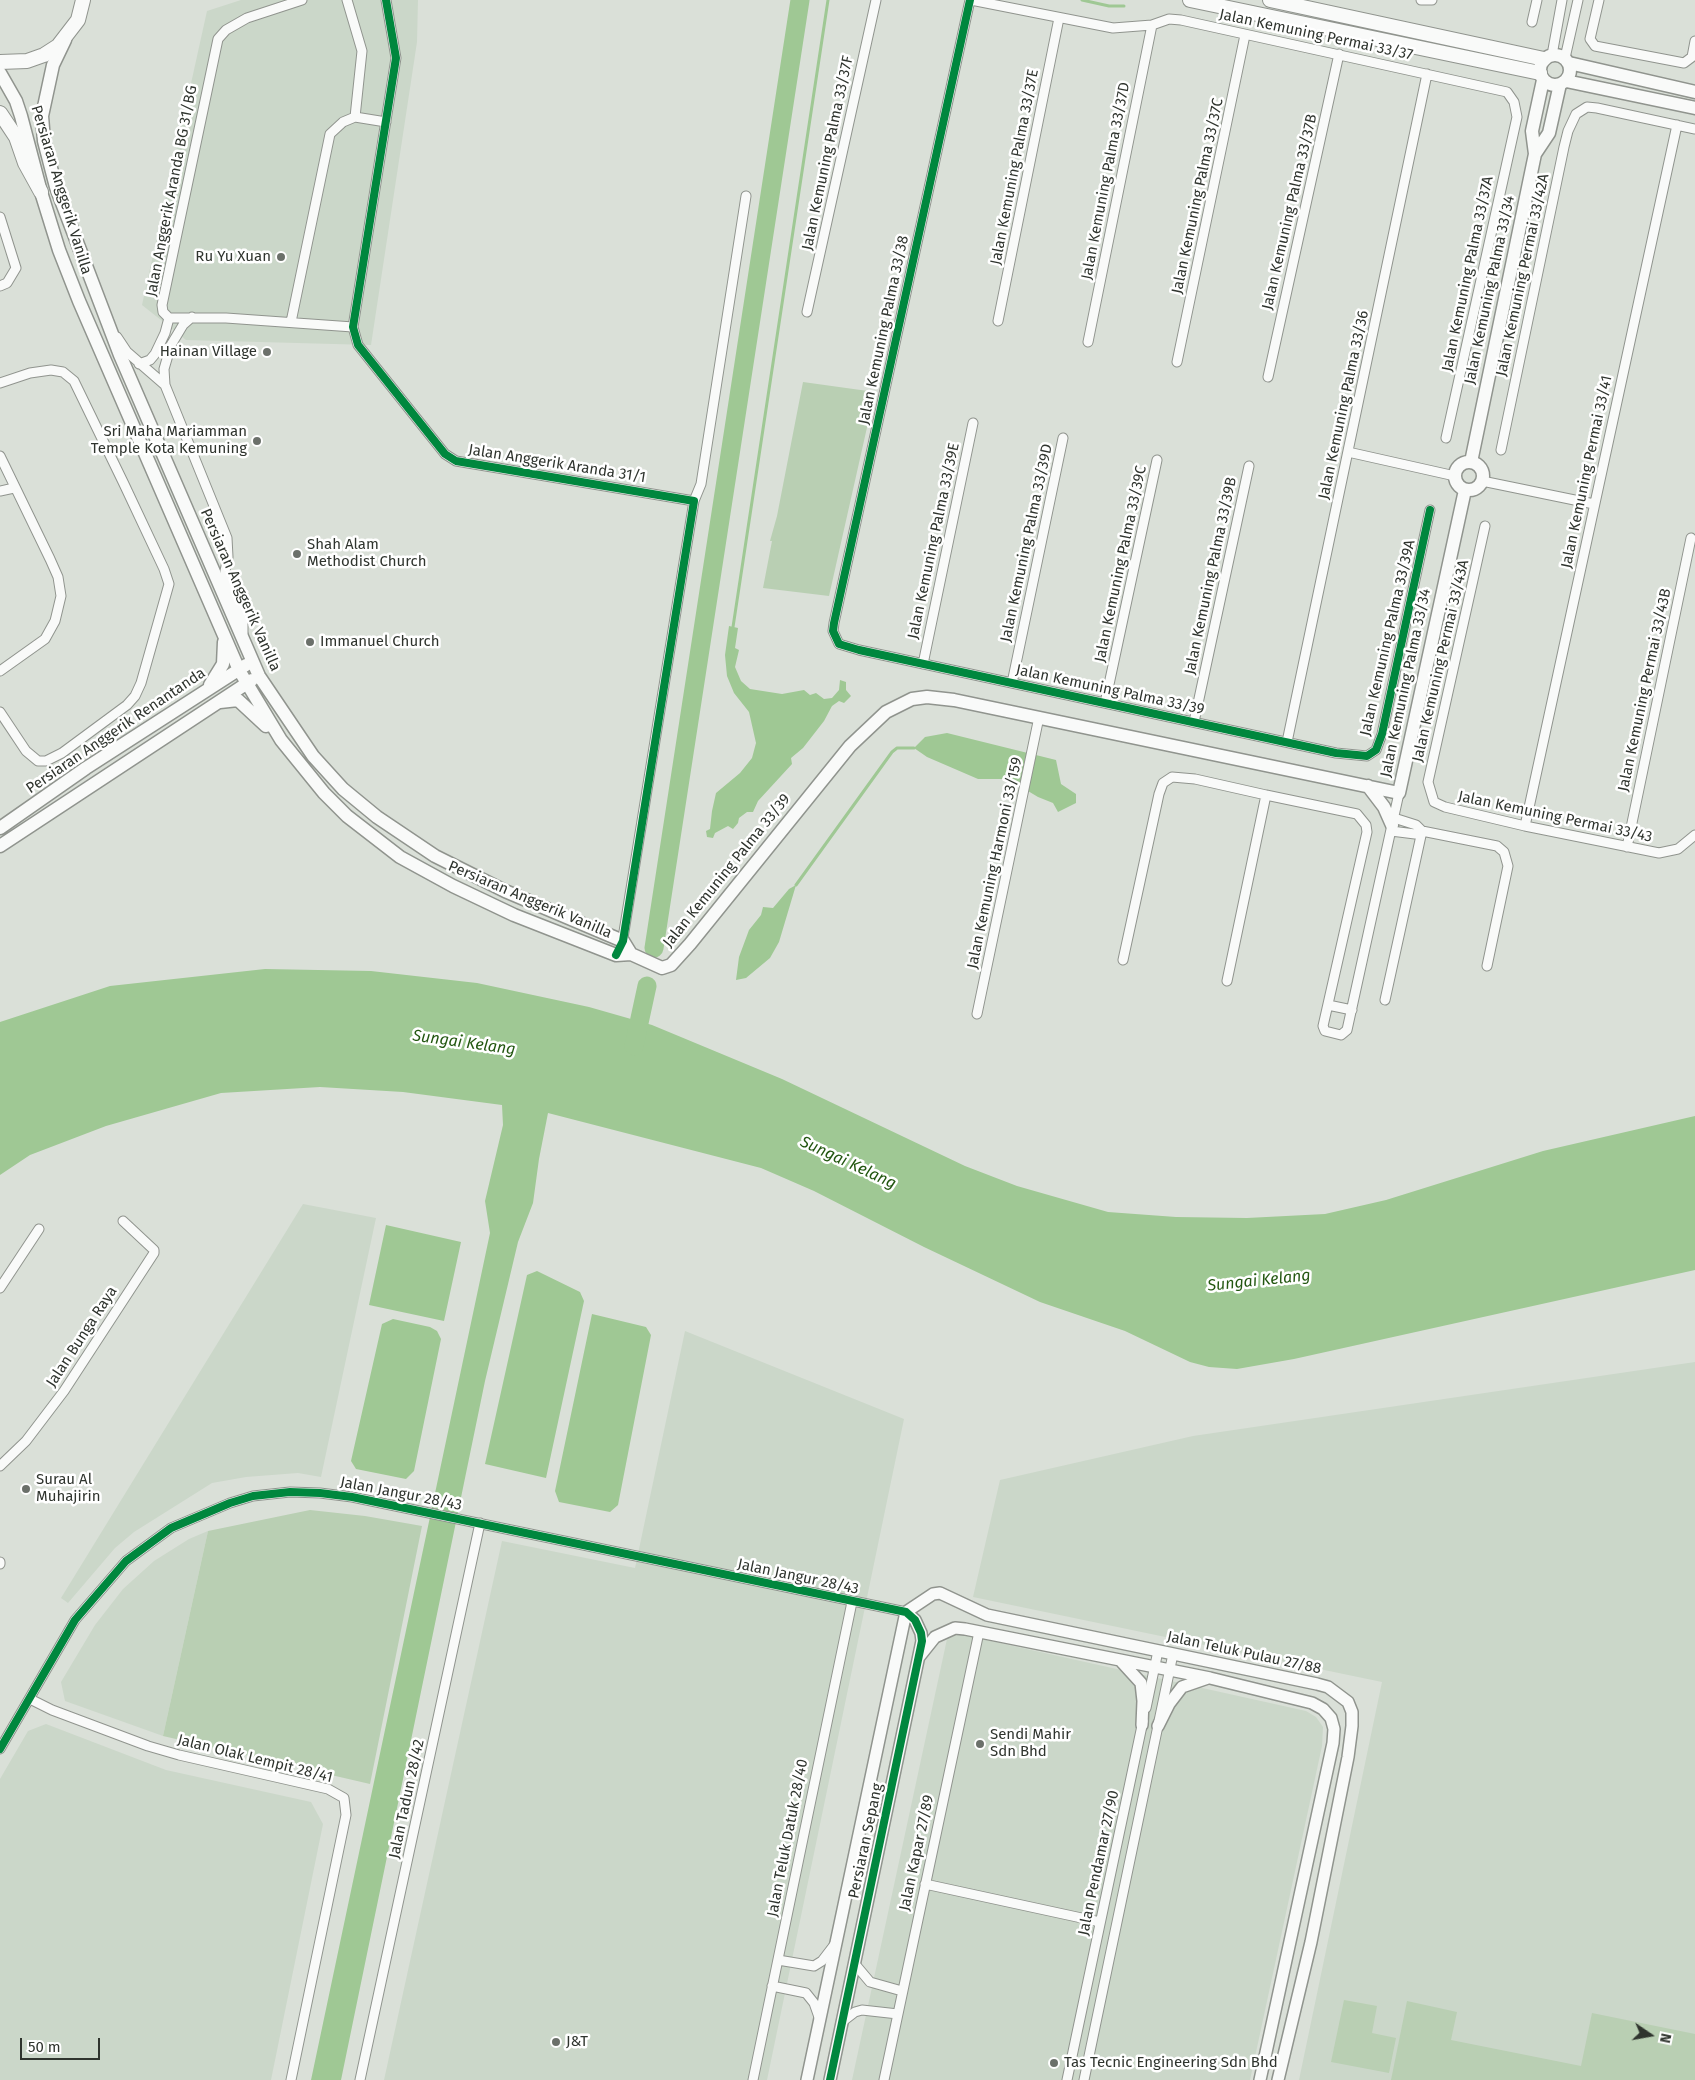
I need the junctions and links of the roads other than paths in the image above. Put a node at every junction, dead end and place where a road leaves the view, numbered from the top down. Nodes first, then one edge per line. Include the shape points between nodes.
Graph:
1 (83, 0) edge
2 (92, 0) edge
3 (302, 0) edge
4 (347, 0) edge
5 (386, 0) edge
6 (876, 0) edge
7 (971, 0) edge
8 (1190, 0) edge
9 (1270, 0) edge
10 (1421, 0) edge
11 (1432, 0) edge
12 (1537, 0) edge
13 (1562, 0) edge
14 (1578, 0) edge
15 (1599, 0) edge
16 (1058, 18) junction
17 (78, 20) junction
18 (1532, 22) dead end
19 (1152, 25) junction
20 (1245, 35) junction
21 (66, 38) junction
22 (1695, 41) edge
23 (1339, 54) junction
24 (1567, 61) junction
25 (0, 62) edge
26 (1545, 67) junction
27 (0, 72) edge
28 (1427, 74) junction
29 (1563, 83) junction
30 (1695, 92) edge
31 (1695, 108) edge
32 (0, 113) edge
33 (1517, 116) joint
34 (355, 117) junction
35 (386, 122) junction
36 (1677, 125) junction
37 (1695, 129) edge
38 (1534, 154) junction
39 (41, 192) junction
40 (746, 196) dead end
41 (0, 217) edge
42 (0, 286) edge
43 (808, 312) dead end
44 (107, 317) junction
45 (192, 317) junction
46 (169, 318) junction
47 (998, 321) dead end
48 (291, 322) junction
49 (352, 327) junction
50 (1088, 342) dead end
51 (1177, 362) dead end
52 (139, 364) junction
53 (1268, 377) dead end
54 (0, 382) edge
55 (165, 385) junction
56 (973, 423) dead end
57 (1063, 438) dead end
58 (1446, 438) dead end
59 (1501, 450) dead end
60 (1348, 452) junction
61 (0, 456) edge
62 (1157, 460) dead end
63 (1471, 462) junction
64 (1249, 466) dead end
65 (1455, 476) junction
66 (1482, 481) junction
67 (14, 488) junction
68 (1465, 490) junction
69 (0, 491) edge
70 (694, 500) junction
71 (1594, 504) junction
72 (1430, 510) dead end
73 (1485, 526) dead end
74 (1691, 538) dead end
75 (224, 635) junction
76 (243, 638) junction
77 (859, 650) joint
78 (251, 661) junction
79 (923, 664) junction
80 (239, 670) junction
81 (0, 671) edge
82 (259, 676) junction
83 (246, 683) junction
84 (1012, 683) junction
85 (207, 689) junction
86 (1105, 703) junction
87 (214, 704) junction
88 (0, 712) edge
89 (1039, 717) junction
90 (1194, 722) junction
91 (281, 740) junction
92 (1287, 742) junction
93 (1162, 743) joint
94 (1356, 756) joint
95 (1368, 786) junction
96 (1399, 793) junction
97 (1266, 797) junction
98 (1434, 802) joint
99 (1392, 825) junction
100 (1525, 826) junction
101 (0, 828) edge
102 (1422, 831) junction
103 (1695, 835) edge
104 (0, 846) edge
105 (1627, 847) junction
106 (623, 941) junction
107 (631, 954) junction
108 (616, 955) junction
109 (1123, 960) dead end
110 (1487, 966) dead end
111 (1227, 981) dead end
112 (1385, 1000) dead end
113 (1328, 1005) junction
114 (1352, 1010) junction
115 (977, 1014) dead end
116 (123, 1221) dead end
117 (39, 1229) dead end
118 (0, 1288) edge
119 (0, 1466) edge
120 (480, 1523) junction
121 (852, 1602) junction
122 (906, 1612) junction
123 (979, 1632) junction
124 (1158, 1651) junction
125 (1173, 1654) junction
126 (919, 1657) junction
127 (1120, 1660) junction
128 (1155, 1667) junction
129 (1170, 1670) junction
130 (1210, 1678) junction
131 (30, 1698) junction
132 (1142, 1725) junction
133 (1158, 1726) junction
134 (0, 1749) edge
135 (876, 1754) junction
136 (898, 1758) junction
137 (925, 1884) junction
138 (1100, 1922) junction
139 (837, 1941) junction
140 (778, 1960) junction
141 (854, 1963) junction
142 (772, 1986) junction
143 (902, 1991) junction
144 (898, 2014) junction
145 (820, 2020) junction
146 (842, 2022) junction
147 (291, 2080) edge
148 (360, 2080) edge
149 (753, 2080) edge
150 (807, 2080) edge
151 (830, 2080) edge
152 (884, 2080) edge
153 (1067, 2080) edge
154 (1084, 2080) edge
155 (1260, 2080) edge
156 (1278, 2080) edge

1 - 17 main road
2 - 17 main road
3 - 46 street, Jalan Anggerik Aranda BG 31/BG via 247,18 226,30 218,39 163,295 163,312
4 - 34 street via 362,51
5 - 35 street via 396,58
6 - 43 street, Jalan Kemuning Palma 33/37F
7 - 16 street, Jalan Kemuning Permai 33/37
7 - 77 street, Jalan Kemuning Palma 33/38 via 834,623 839,644
8 - 26 main road
9 - 26 main road
10 - 11 street
12 - 18 street
13 - 26 street
14 - 24 street
15 - 22 street via 1590,39 1595,46 1679,63 1689,61
16 - 19 street, Jalan Kemuning Permai 33/37 via 1113,28
16 - 47 street, Jalan Kemuning Palma 33/37E
17 - 21 main road
19 - 20 street, Jalan Kemuning Permai 33/37 via 1169,19 1182,20
19 - 50 street, Jalan Kemuning Palma 33/37D
20 - 23 street, Jalan Kemuning Permai 33/37
20 - 51 street, Jalan Kemuning Palma 33/37C
21 - 25 main road via 44,55 27,61
21 - 44 main road, Persiaran Anggerik Vanilla via 47,85 42,127 56,187
23 - 28 street, Jalan Kemuning Permai 33/37
23 - 53 street, Jalan Kemuning Palma 33/37B
24 - 26 main road
24 - 29 main road, Jalan Kemuning Palma 33/34 via 1571,71
24 - 30 main road
26 - 29 main road via 1553,85
26 - 38 main road, Jalan Kemuning Palma 33/34 via 1532,131
27 - 39 main road, Persiaran Anggerik Vanilla via 21,116
28 - 33 street, Jalan Kemuning Permai 33/37 via 1507,92 1514,102
28 - 60 street, Jalan Kemuning Palma 33/36
29 - 31 main road
29 - 38 main road, Jalan Kemuning Palma 33/34 via 1549,133
32 - 39 main road via 16,137
33 - 58 street, Jalan Kemuning Palma 33/37A
34 - 35 street
34 - 48 street via 343,122 330,134
35 - 49 street
36 - 37 street
36 - 59 street, Jalan Kemuning Permai 33/42A via 1588,107 1580,110 1568,131
36 - 71 street, Jalan Kemuning Permai 33/41
38 - 63 main road, Jalan Kemuning Palma 33/34
39 - 75 main road, Persiaran Anggerik Vanilla via 78,301
40 - 70 street via 701,484
41 - 42 street via 16,268 7,284
44 - 52 street via 127,352
44 - 76 main road, Persiaran Anggerik Vanilla via 130,380
45 - 46 street, Jalan Anggerik Aranda BG 31/BG
45 - 48 street, Jalan Anggerik Aranda BG 31/BG
45 - 55 street via 171,345 164,369
46 - 52 street via 155,354
48 - 49 street, Jalan Anggerik Aranda BG 31/BG
49 - 70 street, Jalan Anggerik Aranda 31/1 via 358,346 371,364 448,458 471,465
52 - 55 street
54 - 88 street via 51,370 63,372 74,381 169,584 141,683 136,696 127,705 62,753 46,761 38,760 26,751
55 - 76 street via 226,538 226,580 243,621
56 - 79 street, Jalan Kemuning Palma 33/39E
57 - 84 street, Jalan Kemuning Palma 33/39D
60 - 65 street
60 - 92 street, Jalan Kemuning Palma 33/36
61 - 67 street
62 - 86 street, Jalan Kemuning Palma 33/39C
63 - 65 main road via 1458,467
63 - 66 main road via 1481,469
64 - 90 street, Jalan Kemuning Palma 33/39B
65 - 68 main road via 1457,485
66 - 68 main road via 1477,488
66 - 71 street
67 - 69 street
67 - 81 street via 58,577 61,596 55,621 45,639
68 - 96 main road, Jalan Kemuning Palma 33/34
70 - 106 street
71 - 100 street, Jalan Kemuning Permai 33/41
72 - 94 street, Jalan Kemuning Palma 33/39A via 1382,734 1376,750 1366,756
73 - 98 street, Jalan Kemuning Permai 33/43A via 1428,782
74 - 105 street, Jalan Kemuning Permai 33/43B
75 - 80 main road, Persiaran Anggerik Vanilla
75 - 85 main road via 223,664
76 - 78 main road, Persiaran Anggerik Vanilla
77 - 79 street, Jalan Kemuning Palma 33/39
78 - 80 main road, Persiaran Anggerik Renantanda
78 - 82 main road, Persiaran Anggerik Vanilla
79 - 84 street, Jalan Kemuning Palma 33/39
80 - 83 main road, Persiaran Anggerik Vanilla
80 - 85 main road, Persiaran Anggerik Renantanda
82 - 83 main road
82 - 106 main road, Persiaran Anggerik Vanilla via 313,756 343,789 377,817 435,856 505,892
83 - 87 main road
83 - 91 main road, Persiaran Anggerik Vanilla
84 - 86 street, Jalan Kemuning Palma 33/39
85 - 101 main road, Persiaran Anggerik Renantanda
86 - 90 street, Jalan Kemuning Palma 33/39
87 - 91 main road via 238,700
87 - 104 main road
89 - 93 main road, Jalan Kemuning Palma 33/39
89 - 107 main road, Jalan Kemuning Palma 33/39 via 927,697 912,699 886,712 850,746 671,965 662,968
89 - 115 street, Jalan Kemuning Harmoni 33/159
90 - 92 street, Jalan Kemuning Palma 33/39
91 - 108 main road, Persiaran Anggerik Vanilla via 347,816 400,857 514,915
92 - 94 street, Jalan Kemuning Palma 33/39
93 - 95 main road, Jalan Kemuning Palma 33/34
95 - 96 main road, Jalan Kemuning Palma 33/34
95 - 99 main road via 1384,807
96 - 99 street
97 - 109 street via 1195,779 1172,777 1163,783
97 - 111 street
97 - 113 street via 1357,814 1366,825
98 - 100 street, Jalan Kemuning Permai 33/43
99 - 102 street via 1415,834
99 - 102 street via 1416,825
99 - 114 street
100 - 105 street, Jalan Kemuning Permai 33/43
102 - 110 street via 1497,846 1504,852 1508,866
102 - 112 street
103 - 105 street, Jalan Kemuning Permai 33/43 via 1678,849 1667,853
106 - 107 main road, Persiaran Anggerik Vanilla
106 - 108 street
107 - 108 main road
113 - 114 street
113 - 114 street via 1324,1029 1341,1035 1347,1030
116 - 119 street, Jalan Bunga Raya via 154,1253 64,1391 26,1442
117 - 118 street
120 - 121 street, Jalan Jangur 28/43
120 - 131 street, Jalan Jangur 28/43 via 344,1496 290,1492 253,1496 230,1503 171,1528 126,1561 75,1620
120 - 148 street, Jalan Tadun 28/42
121 - 122 street, Jalan Jangur 28/43
121 - 140 street, Jalan Teluk Datuk 28/40
122 - 124 street, Jalan Teluk Pulau 27/88 via 933,1594 940,1593 987,1615
122 - 126 street, Persiaran Sepang via 922,1633
122 - 135 street, Persiaran Sepang
123 - 126 street, Jalan Teluk Pulau 27/88 via 955,1628 946,1631 927,1644
123 - 127 street, Jalan Teluk Pulau 27/88
123 - 137 street, Jalan Kapar 27/89
124 - 125 street, Jalan Teluk Pulau 27/88
124 - 128 street, Jalan Pendamar 27/90
125 - 129 street, Jalan Pendamar 27/90
125 - 156 street, Jalan Teluk Pulau 27/88 via 1328,1687 1348,1702 1352,1712 1348,1757 1311,1942
126 - 136 street, Persiaran Sepang
127 - 128 street, Jalan Teluk Pulau 27/88
127 - 132 street via 1141,1682 1144,1701
128 - 129 street, Jalan Teluk Pulau 27/88
128 - 132 street, Jalan Pendamar 27/90
129 - 130 street, Jalan Teluk Pulau 27/88
129 - 133 street, Jalan Pendamar 27/90
130 - 133 street via 1182,1688
130 - 155 street, Jalan Teluk Pulau 27/88 via 1312,1703 1331,1718 1334,1729
131 - 134 street, Jalan Jangur 28/43
131 - 147 street, Jalan Olak Lempit 28/41 via 52,1710 148,1746 328,1789 344,1798 346,1815
132 - 138 street, Jalan Pendamar 27/90
133 - 154 street, Jalan Pendamar 27/90
135 - 136 street
135 - 139 street, Persiaran Sepang
136 - 141 street, Persiaran Sepang
137 - 138 street
137 - 143 street, Jalan Kapar 27/89
138 - 153 street, Jalan Pendamar 27/90
139 - 140 street via 822,1961 814,1966
139 - 145 street, Persiaran Sepang
140 - 142 street, Jalan Teluk Datuk 28/40
141 - 143 street via 870,1982
141 - 146 street, Persiaran Sepang
142 - 145 street via 806,1993
142 - 149 street, Jalan Teluk Datuk 28/40
143 - 144 street, Jalan Kapar 27/89
144 - 146 street via 862,2010
144 - 152 street, Jalan Kapar 27/89
145 - 150 street, Persiaran Sepang
146 - 151 street, Persiaran Sepang

